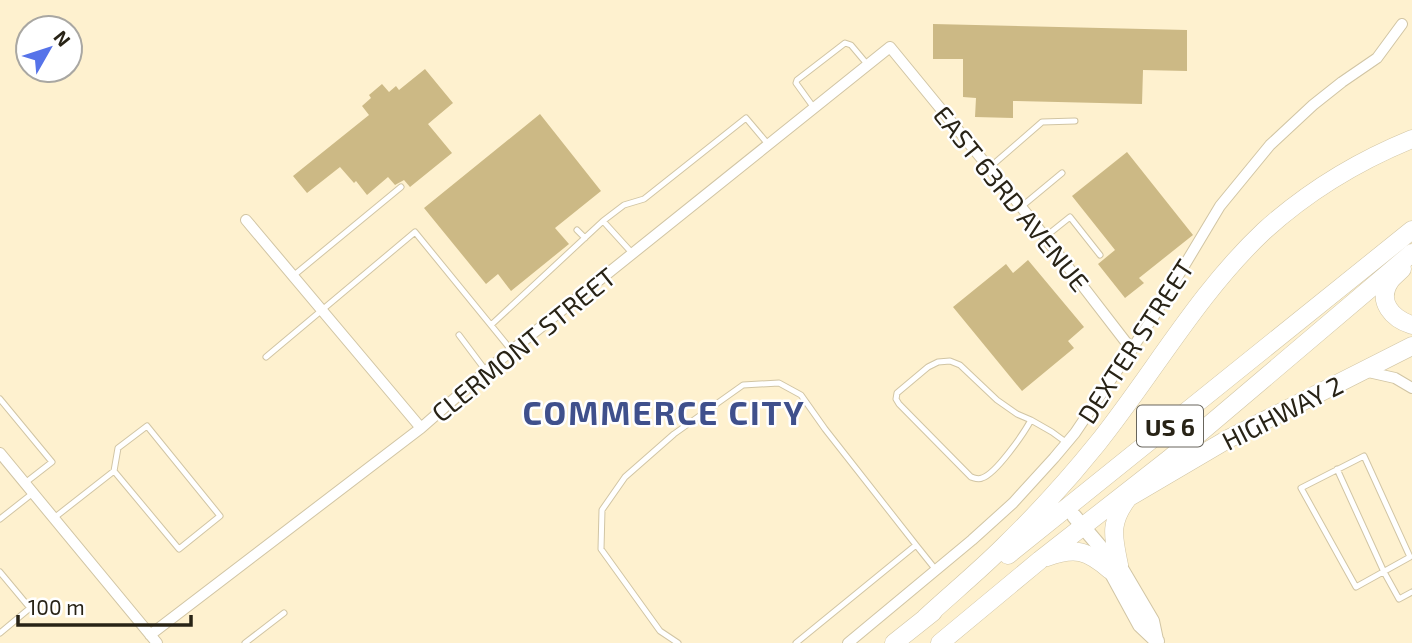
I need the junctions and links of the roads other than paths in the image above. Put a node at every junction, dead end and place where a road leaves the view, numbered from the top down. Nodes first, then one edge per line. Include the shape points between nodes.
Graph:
1 (1402, 23) dead end
2 (890, 47) joint
3 (868, 65) junction
4 (814, 108) junction
5 (1075, 121) dead end
6 (1412, 139) edge
7 (768, 145) junction
8 (989, 168) junction
9 (1062, 173) dead end
10 (401, 187) dead end
11 (1021, 207) junction
12 (246, 220) dead end
13 (603, 221) junction
14 (577, 230) dead end
15 (1412, 230) edge
16 (1045, 237) junction
17 (585, 238) junction
18 (1412, 253) edge
19 (633, 254) junction
20 (1100, 255) dead end
21 (1412, 259) edge
22 (293, 276) junction
23 (322, 310) junction
24 (1389, 310) junction
25 (491, 325) junction
26 (1412, 325) edge
27 (458, 335) dead end
28 (1409, 347) edge
29 (1132, 350) junction
30 (512, 351) junction
31 (266, 357) dead end
32 (486, 371) junction
33 (1364, 371) junction
34 (1412, 388) edge
35 (0, 399) edge
36 (1031, 420) junction
37 (421, 428) junction
38 (1067, 443) junction
39 (0, 453) edge
40 (1337, 469) junction
41 (114, 471) junction
42 (25, 483) junction
43 (33, 493) junction
44 (1128, 498) junction
45 (54, 518) junction
46 (0, 519) edge
47 (1078, 521) junction
48 (916, 545) junction
49 (1040, 560) junction
50 (1112, 563) junction
51 (936, 570) junction
52 (0, 572) edge
53 (1384, 572) junction
54 (1412, 592) edge
55 (284, 613) dead end
56 (925, 618) junction
57 (0, 633) edge
58 (153, 639) edge
59 (1157, 642) edge
60 (245, 643) edge
61 (678, 643) edge
62 (796, 643) edge
63 (848, 643) edge
64 (894, 643) edge
65 (940, 643) edge

1 - 29 street, DEXTER STREET via 1377,58 1313,105 1270,145 1220,206
2 - 3 street, CLERMONT STREET
2 - 8 street, EAST 63RD AVENUE
3 - 4 street, CLERMONT STREET
3 - 4 lane via 845,43 797,80
4 - 7 street, CLERMONT STREET
5 - 8 lane via 1042,122
6 - 56 main road via 1328,182 1264,231 1196,309 1055,495
7 - 13 lane via 746,118 643,198
7 - 19 street, CLERMONT STREET
8 - 11 street, EAST 63RD AVENUE
9 - 11 lane
10 - 22 lane
11 - 16 street, EAST 63RD AVENUE
12 - 22 street
13 - 17 lane
13 - 19 lane
14 - 17 lane
15 - 56 main road, US 6
16 - 20 lane via 1070,217
16 - 29 street, EAST 63RD AVENUE
17 - 25 lane
18 - 47 main road, US 6 via 1191,442
19 - 30 street, CLERMONT STREET
21 - 24 main road via 1390,281 1385,300
22 - 23 street
23 - 25 lane via 415,232
23 - 31 lane
23 - 37 street
24 - 26 main road via 1399,321
24 - 28 main road
25 - 30 lane
27 - 32 lane
28 - 33 main road, HIGHWAY 2
29 - 38 street, DEXTER STREET
30 - 32 street, CLERMONT STREET
32 - 37 street, CLERMONT STREET
33 - 34 street via 1395,378
33 - 44 main road, HIGHWAY 2 via 1228,439
35 - 42 lane via 52,462
36 - 36 lane via 997,400 950,361 928,367 897,393 899,404 976,479 990,474
36 - 38 lane
37 - 58 street, CLERMONT STREET
38 - 51 street, DEXTER STREET via 1013,503
39 - 42 street
40 - 53 lane
40 - 53 lane via 1364,456 1399,532 1410,557
40 - 53 lane via 1301,488 1356,587
41 - 41 lane via 179,549 220,516 147,426 118,448
41 - 45 lane
42 - 43 street
43 - 45 street
43 - 46 lane
44 - 47 main road, HIGHWAY 2
44 - 50 main road via 1114,523
45 - 58 street
47 - 49 main road, US 6
47 - 50 street
48 - 51 lane
48 - 61 lane via 801,395 779,383 743,385 674,434 625,477 602,510 601,549 660,631
48 - 62 lane
49 - 50 main road via 1069,551
49 - 65 main road, US 6
50 - 59 street via 1140,625
51 - 63 street, DEXTER STREET
52 - 57 lane via 30,608
53 - 54 lane via 1399,599
55 - 60 lane
56 - 64 main road, US 6

